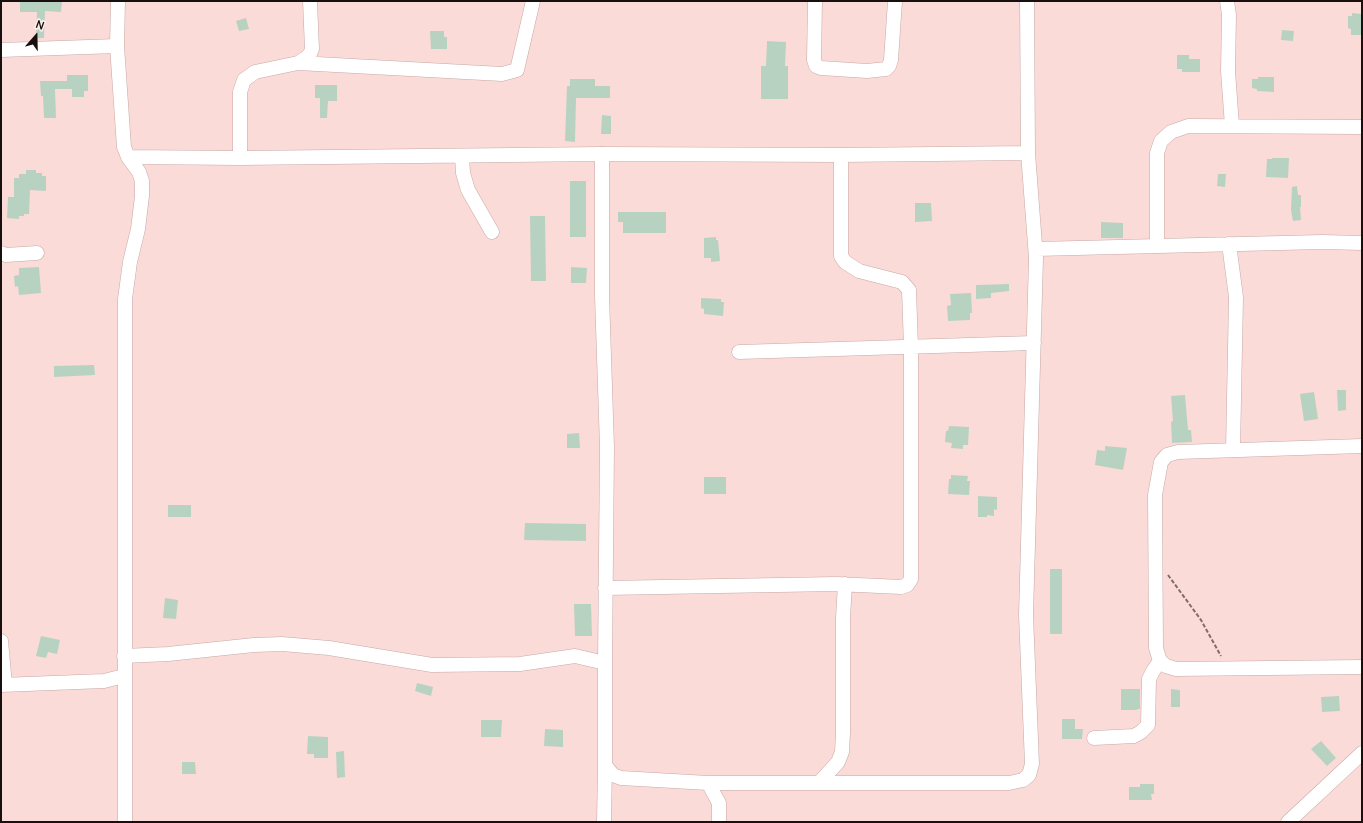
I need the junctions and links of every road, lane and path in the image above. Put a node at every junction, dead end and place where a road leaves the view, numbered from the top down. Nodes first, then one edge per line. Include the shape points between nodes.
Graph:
1 (118, 1) edge
2 (310, 1) edge
3 (533, 1) edge
4 (815, 1) edge
5 (895, 1) edge
6 (1027, 1) edge
7 (1227, 1) edge
8 (116, 46) junction
9 (1, 50) edge
10 (298, 63) junction
11 (1232, 126) junction
12 (1362, 127) edge
13 (1028, 153) junction
14 (602, 154) junction
15 (841, 155) junction
16 (462, 156) junction
17 (128, 157) junction
18 (240, 158) junction
19 (492, 232) dead end
20 (1362, 242) edge
21 (1229, 244) junction
22 (1157, 246) junction
23 (1036, 249) junction
24 (37, 253) dead end
25 (1, 254) edge
26 (1034, 343) junction
27 (911, 347) junction
28 (739, 352) dead end
29 (1362, 446) edge
30 (1232, 450) junction
31 (1155, 558) junction
32 (845, 584) junction
33 (605, 588) junction
34 (1, 641) edge
35 (124, 656) junction
36 (1160, 661) junction
37 (605, 663) junction
38 (1362, 667) edge
39 (1227, 669) junction
40 (124, 676) junction
41 (3, 685) edge
42 (1094, 738) dead end
43 (1362, 753) edge
44 (605, 765) junction
45 (708, 783) junction
46 (734, 783) junction
47 (819, 783) junction
48 (719, 803) junction
49 (125, 822) edge
50 (604, 822) edge
51 (719, 822) edge
52 (1288, 822) edge

1 - 8 street
2 - 10 street via 312,49 306,58
3 - 10 street via 516,70 502,74
4 - 5 street via 816,66 866,71 886,69 889,66
6 - 13 street
7 - 11 street
8 - 9 street
8 - 17 street via 124,146
10 - 18 street via 254,72 244,80 240,92
11 - 12 street
11 - 22 street via 1188,126 1171,132 1161,141 1157,153
13 - 15 street
13 - 23 street
14 - 15 street
14 - 16 street
14 - 33 street via 602,296 607,447
15 - 27 street via 841,256 845,262 859,271 902,282 907,286
16 - 18 street
16 - 19 street via 468,190
17 - 18 street
17 - 35 street via 142,181 142,196 125,299
20 - 21 street
21 - 22 street
21 - 30 street via 1236,297
22 - 23 street
23 - 26 street
24 - 25 street
26 - 27 street
26 - 47 street via 1026,615 1032,764 1029,775 1023,780 1009,783
27 - 28 street
27 - 32 street via 911,579 907,585 901,587
29 - 30 street
30 - 31 street via 1178,452 1167,455 1161,462 1155,495
31 - 36 street via 1156,648
31 - 39 path via 1201,620
32 - 33 street
32 - 47 street via 842,752 838,762
33 - 37 street
34 - 41 street
35 - 37 street via 282,644 329,648 432,665 520,664 575,656
35 - 40 street
36 - 39 street via 1176,669
36 - 42 street via 1150,679 1148,725 1134,736
37 - 44 street
38 - 39 street
40 - 41 street via 104,681
40 - 49 street
43 - 52 street
44 - 45 street via 613,775 622,778
44 - 50 street
45 - 46 street
45 - 48 street
46 - 47 street
46 - 48 street
48 - 51 street

